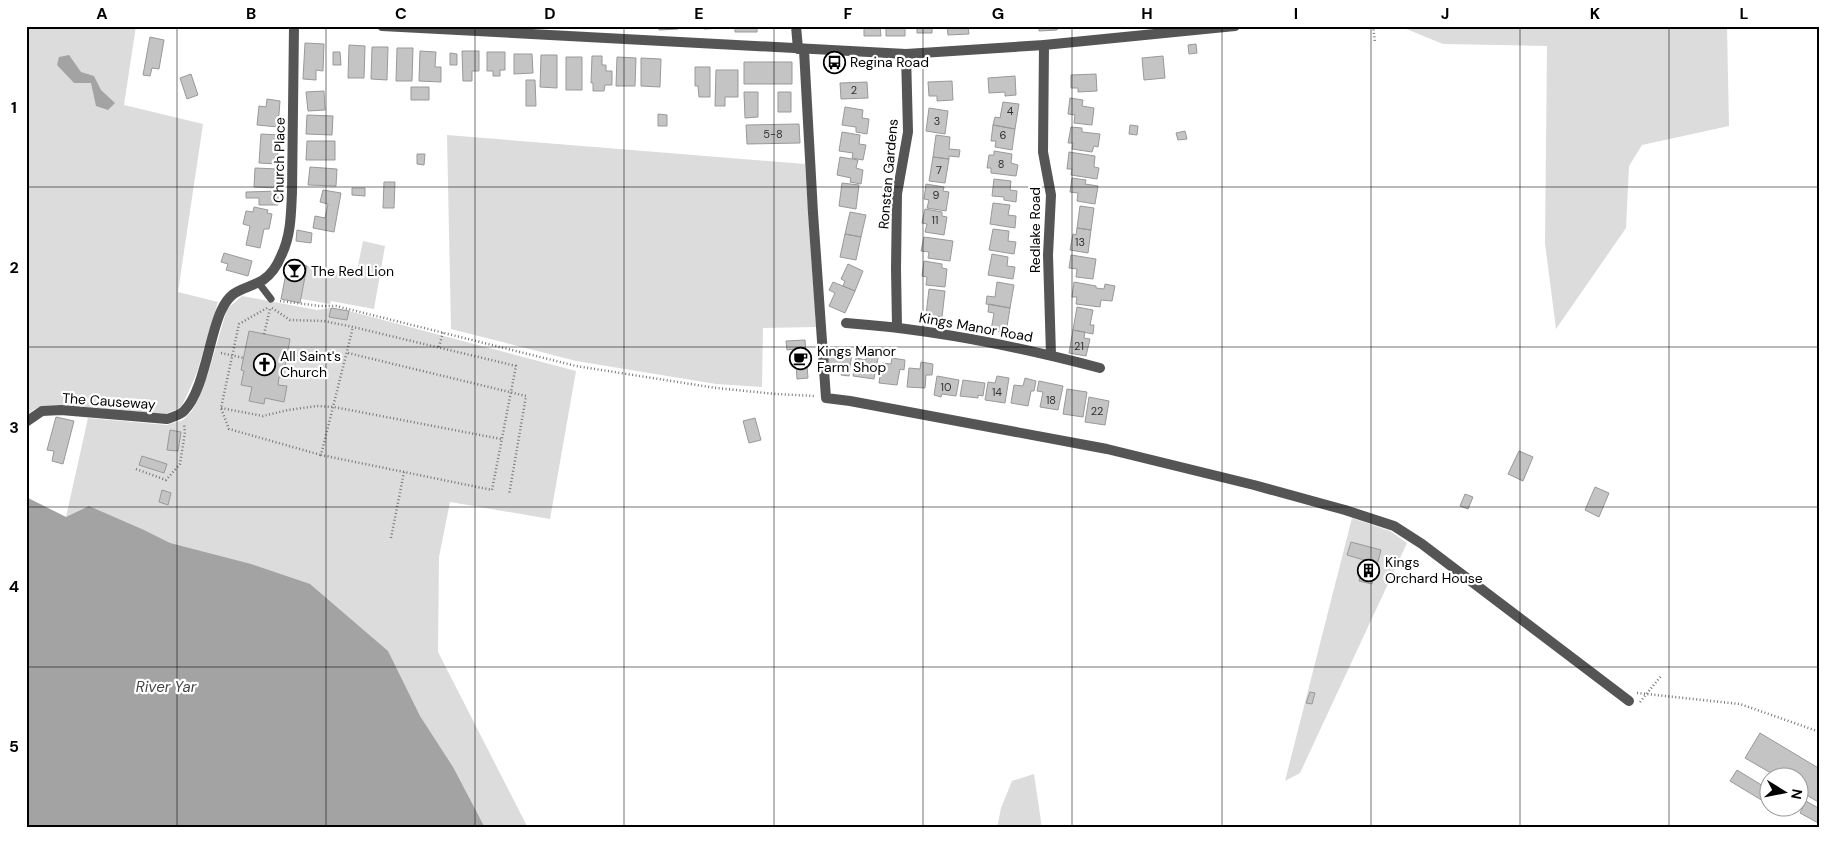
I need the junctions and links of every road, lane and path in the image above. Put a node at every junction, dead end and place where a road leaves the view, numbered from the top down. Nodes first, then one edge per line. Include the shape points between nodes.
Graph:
1 (294, 26) edge
2 (382, 26) edge
3 (796, 26) edge
4 (1235, 26) edge
5 (1374, 26) edge
6 (1375, 42) dead end
7 (1044, 45) junction
8 (801, 49) junction
9 (906, 54) junction
10 (258, 282) junction
11 (271, 303) junction
12 (846, 323) dead end
13 (353, 327) junction
14 (897, 327) junction
15 (443, 332) junction
16 (264, 334) dead end
17 (439, 348) junction
18 (219, 352) dead end
19 (348, 353) junction
20 (232, 355) junction
21 (1051, 355) junction
22 (244, 358) dead end
23 (1100, 368) dead end
24 (512, 393) junction
25 (826, 398) junction
26 (334, 407) junction
27 (221, 408) junction
28 (182, 413) junction
29 (26, 422) edge
30 (501, 439) junction
31 (321, 455) junction
32 (136, 469) dead end
33 (404, 472) junction
34 (509, 495) dead end
35 (391, 538) dead end
36 (1661, 676) dead end
37 (1648, 694) junction
38 (1632, 704) junction
39 (1820, 732) edge

1 - 10 street, Church Place via 291,220 274,270
2 - 8 street
3 - 8 street
4 - 7 street
5 - 6 path
7 - 9 street
7 - 21 street, Redlake Road via 1043,152 1051,194 1048,255
8 - 9 street
8 - 25 street
9 - 14 street, Ronstan Gardens via 908,132 897,194
10 - 11 lane
10 - 28 street via 234,293 224,306 194,396
11 - 13 path via 290,320 324,321
11 - 15 path via 336,306
11 - 16 path
11 - 20 path via 240,324
12 - 14 street, Kings Manor Road
13 - 17 path
13 - 19 path
14 - 21 street, Kings Manor Road
15 - 17 path
15 - 25 path via 576,366 716,388
17 - 24 path via 516,366
18 - 20 path
19 - 24 path
19 - 26 path
20 - 22 path
20 - 27 path
21 - 23 street, Kings Manor Road
24 - 30 path
24 - 34 path via 526,396
25 - 38 street via 1107,449 1254,485 1394,526
26 - 27 path via 317,406 263,416
26 - 30 path
26 - 31 path
27 - 31 path via 228,429
28 - 29 street, The Causeway via 167,419 42,411
28 - 32 path via 185,432 180,464 166,480
30 - 33 path via 492,490
31 - 33 path
33 - 35 path
36 - 37 path
37 - 38 path
37 - 38 path via 1637,693
37 - 39 path via 1740,704

